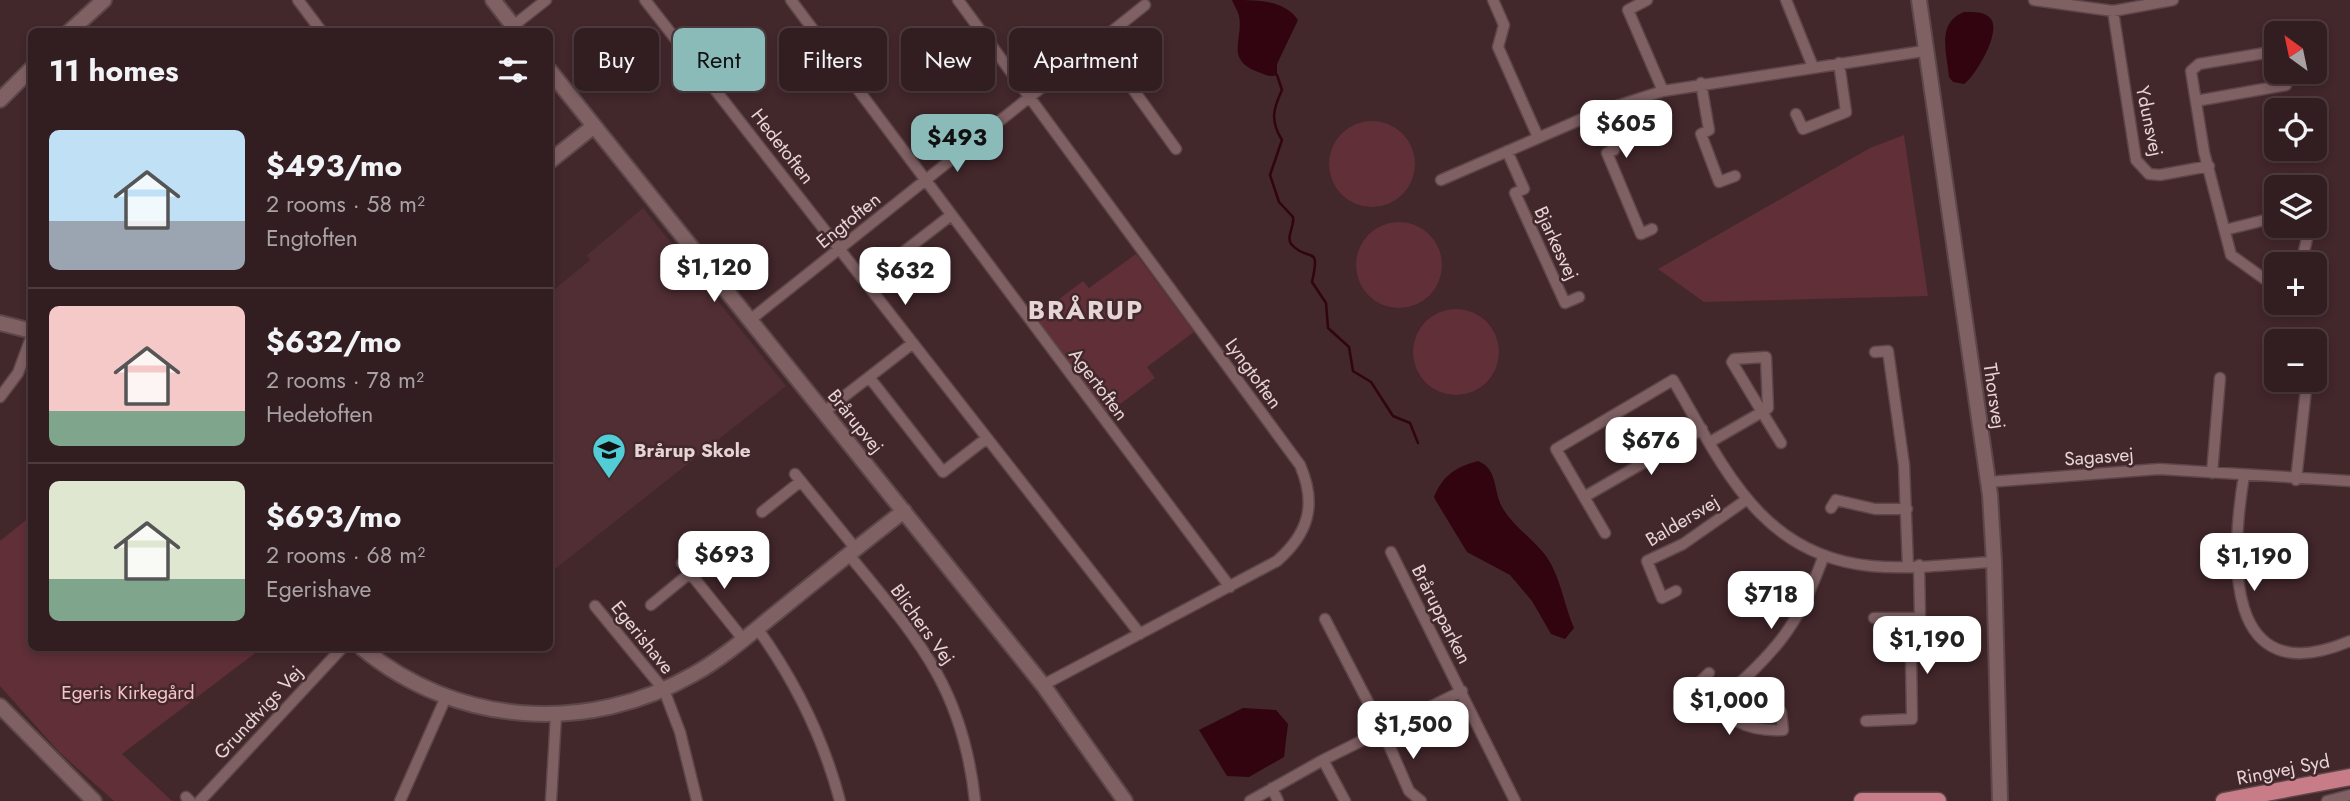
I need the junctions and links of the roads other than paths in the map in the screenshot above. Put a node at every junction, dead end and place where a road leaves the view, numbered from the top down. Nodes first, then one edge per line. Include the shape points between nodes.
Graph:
1 (104, 0) edge
2 (298, 0) edge
3 (493, 0) edge
4 (546, 0) edge
5 (645, 0) edge
6 (791, 0) edge
7 (958, 0) edge
8 (1493, 0) edge
9 (1786, 0) edge
10 (1919, 0) edge
11 (2034, 0) edge
12 (2173, 0) edge
13 (1647, 1) edge
14 (1145, 5) dead end
15 (2096, 5) edge
16 (2113, 10) junction
17 (73, 28) edge
18 (319, 28) edge
19 (515, 28) edge
20 (517, 28) edge
21 (1116, 28) edge
22 (1924, 51) junction
23 (2264, 53) edge
24 (1839, 63) junction
25 (1813, 67) junction
26 (28, 72) edge
27 (553, 75) edge
28 (1700, 83) junction
29 (2287, 84) edge
30 (1038, 91) edge
31 (1134, 91) edge
32 (1663, 91) junction
33 (1030, 97) junction
34 (0, 100) edge
35 (2196, 101) junction
36 (1598, 112) junction
37 (1796, 114) dead end
38 (594, 126) junction
39 (1538, 137) junction
40 (1176, 149) dead end
41 (1507, 151) junction
42 (553, 159) edge
43 (2209, 166) junction
44 (1735, 176) dead end
45 (1441, 180) dead end
46 (924, 181) junction
47 (950, 216) junction
48 (2264, 220) edge
49 (1652, 229) dead end
50 (2225, 230) junction
51 (840, 248) junction
52 (2264, 279) edge
53 (866, 281) junction
54 (1579, 296) dead end
55 (750, 320) junction
56 (0, 323) edge
57 (28, 332) edge
58 (913, 343) junction
59 (28, 344) edge
60 (1875, 352) dead end
61 (869, 377) junction
62 (2220, 378) dead end
63 (2306, 392) edge
64 (0, 397) edge
65 (824, 412) junction
66 (1762, 412) junction
67 (1702, 429) junction
68 (987, 438) junction
69 (1710, 442) junction
70 (1781, 443) dead end
71 (2212, 473) junction
72 (2244, 475) junction
73 (2296, 480) junction
74 (2350, 481) edge
75 (1988, 482) junction
76 (1584, 498) junction
77 (1746, 500) junction
78 (1831, 508) dead end
79 (1907, 509) junction
80 (904, 511) junction
81 (762, 512) dead end
82 (1605, 533) dead end
83 (852, 552) junction
84 (1391, 552) dead end
85 (1824, 555) junction
86 (1994, 562) junction
87 (682, 563) dead end
88 (1913, 565) junction
89 (690, 573) junction
90 (1230, 587) junction
91 (1676, 591) dead end
92 (651, 605) dead end
93 (595, 606) dead end
94 (1874, 618) dead end
95 (1920, 618) junction
96 (1325, 619) dead end
97 (757, 628) junction
98 (1140, 634) junction
99 (743, 639) junction
100 (2350, 641) edge
101 (339, 651) edge
102 (366, 651) edge
103 (1709, 673) dead end
104 (1043, 685) junction
105 (664, 691) junction
106 (1462, 691) junction
107 (446, 697) junction
108 (1717, 705) junction
109 (0, 706) edge
110 (1781, 712) dead end
111 (556, 715) junction
112 (1866, 721) dead end
113 (1382, 729) junction
114 (1323, 760) junction
115 (2350, 777) edge
116 (1272, 788) junction
117 (2350, 795) edge
118 (94, 801) edge
119 (200, 801) edge
120 (400, 801) edge
121 (551, 801) edge
122 (697, 801) edge
123 (840, 801) edge
124 (975, 801) edge
125 (1125, 801) edge
126 (1250, 801) edge
127 (1278, 801) edge
128 (1345, 801) edge
129 (1421, 801) edge
130 (1515, 801) edge
131 (1862, 801) edge
132 (1938, 801) edge
133 (2000, 801) edge
134 (2224, 801) edge
135 (2327, 801) edge

1 - 17 street
2 - 18 street
3 - 19 street
4 - 20 street
5 - 51 street, Hedetoften
6 - 46 street, Agertoften
7 - 33 street, Lyngtoften
8 - 39 street via 1504,25 1498,47
9 - 25 street
10 - 22 street, Thorsvej
11 - 15 street
12 - 16 street
13 - 32 street via 1628,10
14 - 21 street, Engtoften
15 - 16 street
16 - 43 street, Ydunsvej via 2136,160 2149,174 2160,175
22 - 24 street
22 - 75 street, Thorsvej
23 - 35 street via 2199,64 2192,71
24 - 25 street
24 - 37 street via 1846,112 1803,130
25 - 28 street
26 - 34 street
27 - 38 street, Brårupvej
28 - 32 street
28 - 44 street via 1709,131 1700,134 1719,182
29 - 35 street
30 - 33 street, Engtoften
31 - 40 street
32 - 36 street
33 - 46 street, Engtoften
33 - 90 street, Lyngtoften via 1300,465 1308,484 1308,517 1292,548
35 - 43 street
36 - 39 street
36 - 49 street via 1615,150 1607,153 1641,234
38 - 42 street
38 - 55 street, Brårupvej
39 - 41 street
41 - 45 street
41 - 54 street, Bjarkesvej via 1524,189 1515,193 1565,303
43 - 50 street
46 - 47 street, Agertoften
46 - 51 street, Engtoften
47 - 53 street
47 - 90 street, Agertoften
48 - 50 street
50 - 52 street via 2231,255
51 - 53 street, Hedetoften
51 - 55 street, Engtoften
53 - 58 street, Hedetoften
55 - 65 street, Brårupvej
56 - 57 street
58 - 61 street
58 - 68 street, Hedetoften
59 - 64 street via 18,373
60 - 79 street via 1888,351
61 - 65 street
61 - 68 street via 943,472
62 - 71 street
63 - 73 street
65 - 80 street, Brårupvej
66 - 66 street via 1732,362 1734,359 1766,357 1768,408
66 - 69 street
66 - 70 street
67 - 69 street, Baldersvej
67 - 76 street
67 - 76 street, Baldersvej via 1673,380 1556,449
68 - 98 street, Hedetoften
69 - 77 street, Baldersvej
71 - 72 street, Sagasvej
71 - 75 street, Sagasvej via 2160,469
72 - 73 street, Sagasvej
72 - 100 street via 2235,529 2239,598 2252,626 2277,648 2297,654 2322,653
73 - 74 street, Sagasvej
75 - 86 street, Thorsvej
76 - 82 street, Baldersvej
77 - 85 street, Baldersvej via 1779,532
77 - 91 street, Baldersvej via 1683,544 1647,561 1662,598
78 - 79 street via 1836,500 1875,509
79 - 88 street
80 - 83 street
80 - 104 street, Brårupvej
81 - 83 street via 798,477
83 - 97 street
83 - 124 street, Blichers Vej via 925,650 952,699
84 - 106 street, Brårupparken
85 - 88 street, Baldersvej via 1872,566
85 - 108 street via 1809,597 1783,641
86 - 88 street, Baldersvej
86 - 133 street, Thorsvej
87 - 89 street
88 - 95 street
89 - 92 street, Egerishave
89 - 99 street
90 - 98 street, Lyngtoften
93 - 105 street, Egerishave
94 - 95 street
95 - 112 street via 1911,656 1912,719
96 - 113 street
97 - 99 street
97 - 123 street via 804,701
98 - 104 street, Lyngtoften
99 - 105 street via 713,663
101 - 119 street, Grundtvigs Vej
102 - 107 street via 409,681
103 - 108 street via 1698,684
104 - 125 street, Brårupvej
105 - 111 street via 623,705
105 - 122 street, Egerishave via 680,732
106 - 113 street, Brårupparken
106 - 130 street, Brårupparken
107 - 111 street via 486,709
107 - 120 street
108 - 110 street via 1736,723 1761,731 1783,730
109 - 118 street
111 - 121 street
113 - 114 street, Brårupparken
113 - 129 street via 1409,791
114 - 116 street, Brårupparken
114 - 128 street
115 - 134 main road, Ringvej Syd
116 - 126 street, Brårupparken
116 - 127 street
117 - 135 street
131 - 132 main road

